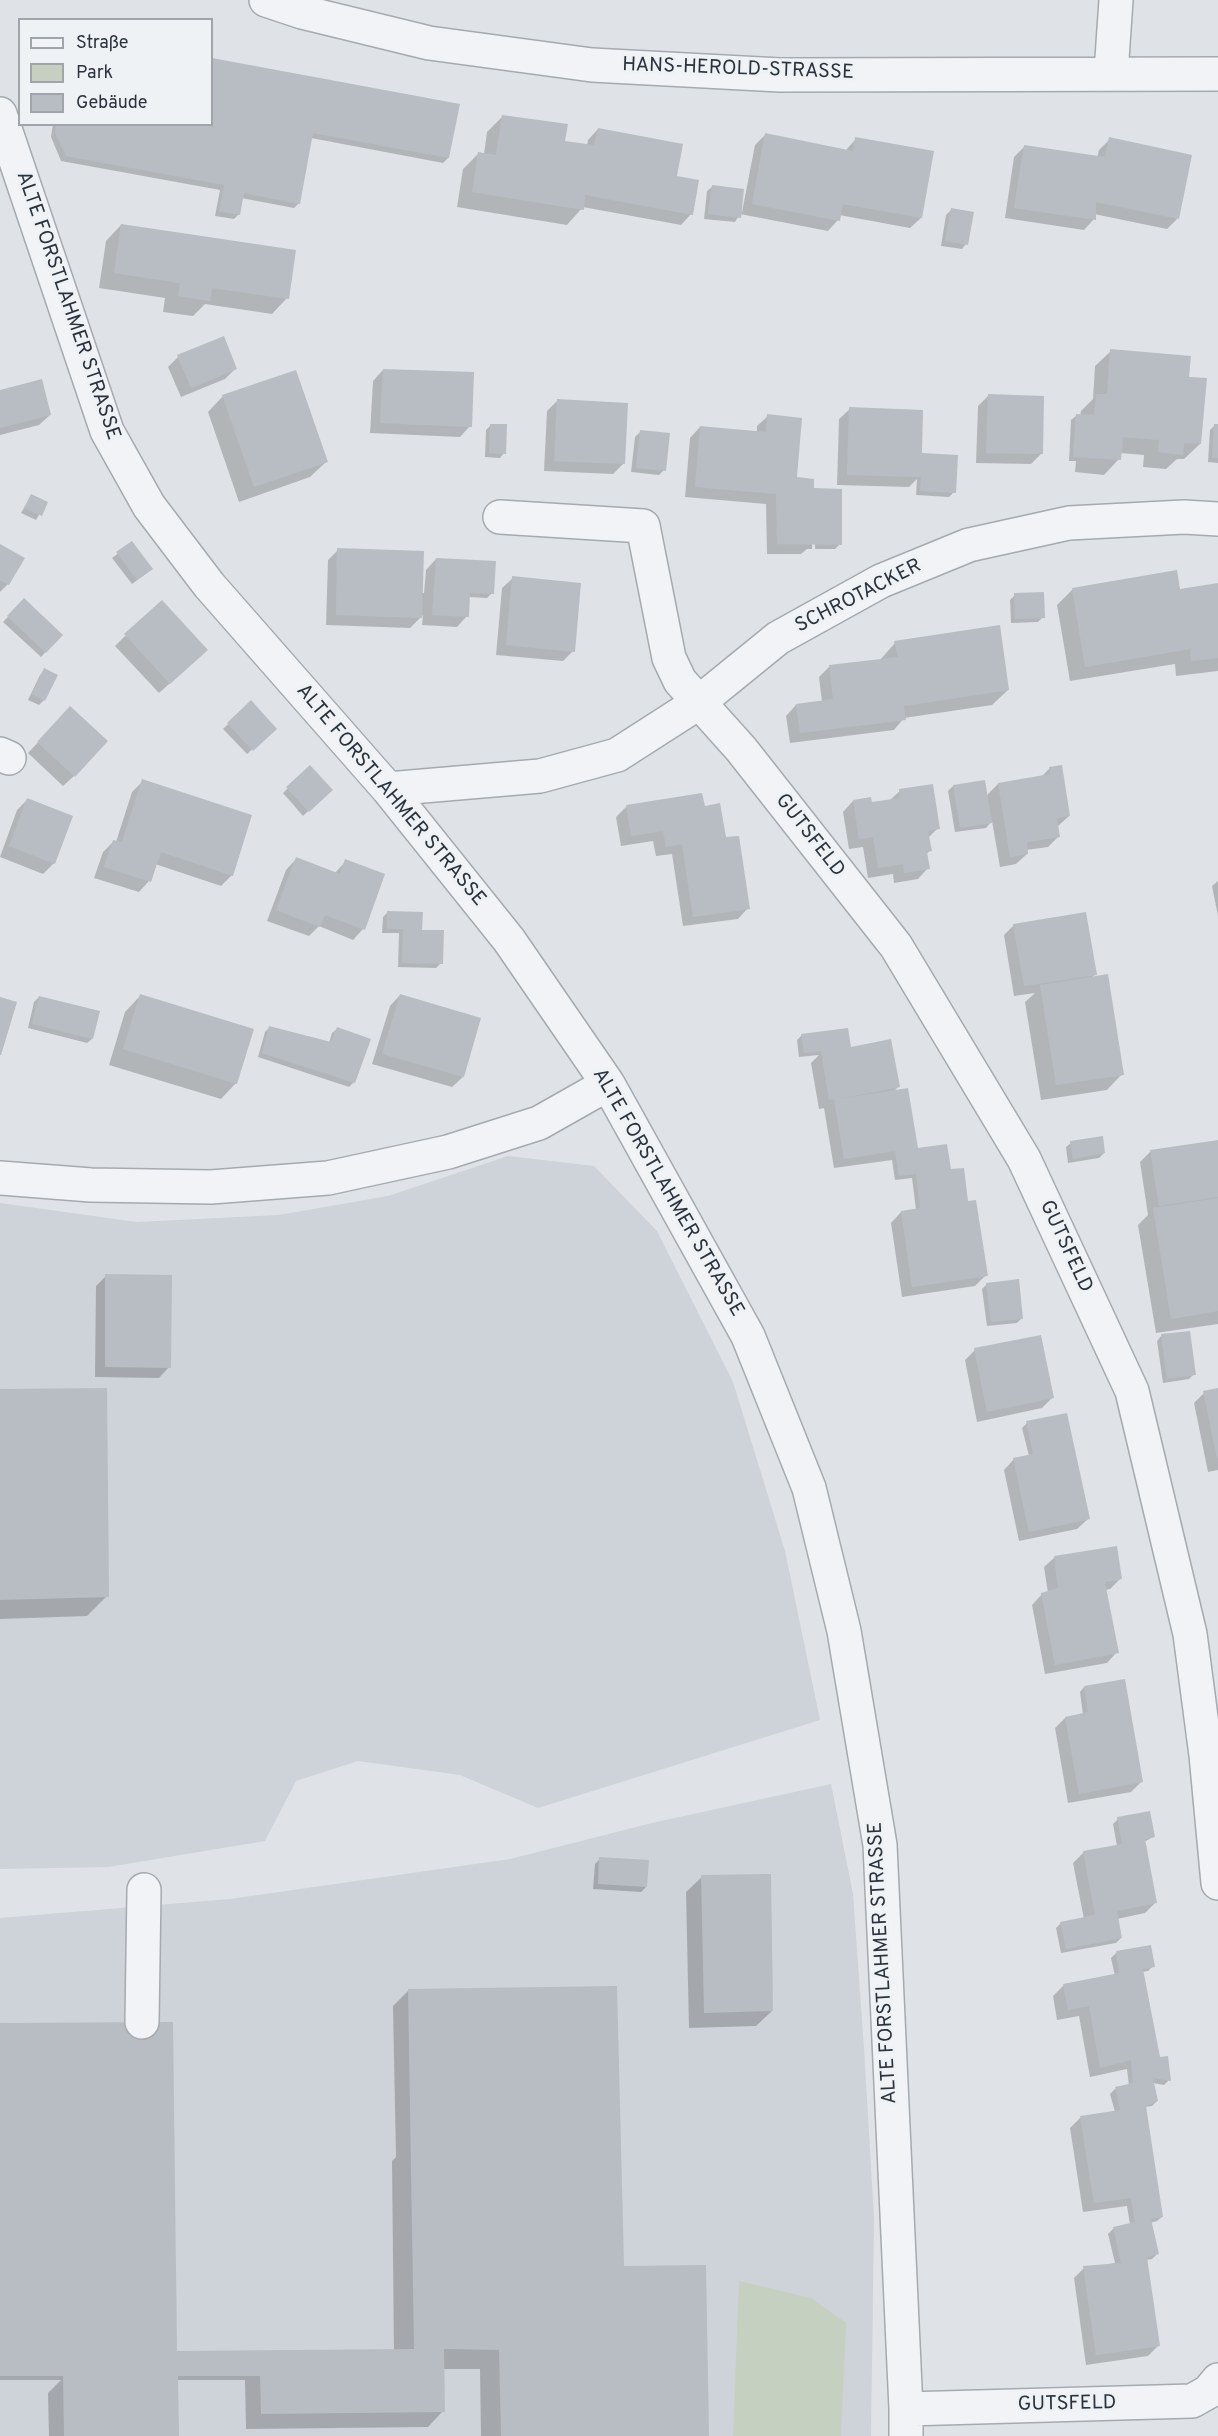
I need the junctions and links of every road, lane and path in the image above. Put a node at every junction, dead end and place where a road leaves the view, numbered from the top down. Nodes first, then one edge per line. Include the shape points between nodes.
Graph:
1 (266, 0) edge
2 (1116, 0) edge
3 (1111, 73) junction
4 (1218, 74) edge
5 (0, 114) edge
6 (500, 517) dead end
7 (1218, 519) edge
8 (698, 703) junction
9 (388, 789) junction
10 (608, 1084) junction
11 (0, 1178) edge
12 (1218, 1883) edge
13 (144, 1890) dead end
14 (142, 2022) dead end
15 (1218, 2380) edge
16 (906, 2422) edge

1 - 3 street, HANS-HEROLD-STRASSE via 429,43 592,65 780,75
2 - 3 street
3 - 4 street, HANS-HEROLD-STRASSE
5 - 9 street, ALTE FORSTLAHMER STRASSE via 107,430 149,506 209,585
6 - 8 street via 643,526 669,658 680,681
7 - 8 street, SCHROTACKER via 1069,523 969,545 881,581 778,638
8 - 9 street, SCHROTACKER via 617,755 540,776
8 - 12 street, GUTSFELD via 741,749 896,946 1024,1159 1132,1391 1190,1634
9 - 10 street, ALTE FORSTLAHMER STRASSE via 509,940
10 - 11 street via 539,1123 448,1152 328,1178 211,1187 90,1185
10 - 16 street, ALTE FORSTLAHMER STRASSE via 748,1336 809,1488 844,1631 880,1845
13 - 14 street
15 - 16 street, GUTSFELD via 1208,2392 1192,2401

